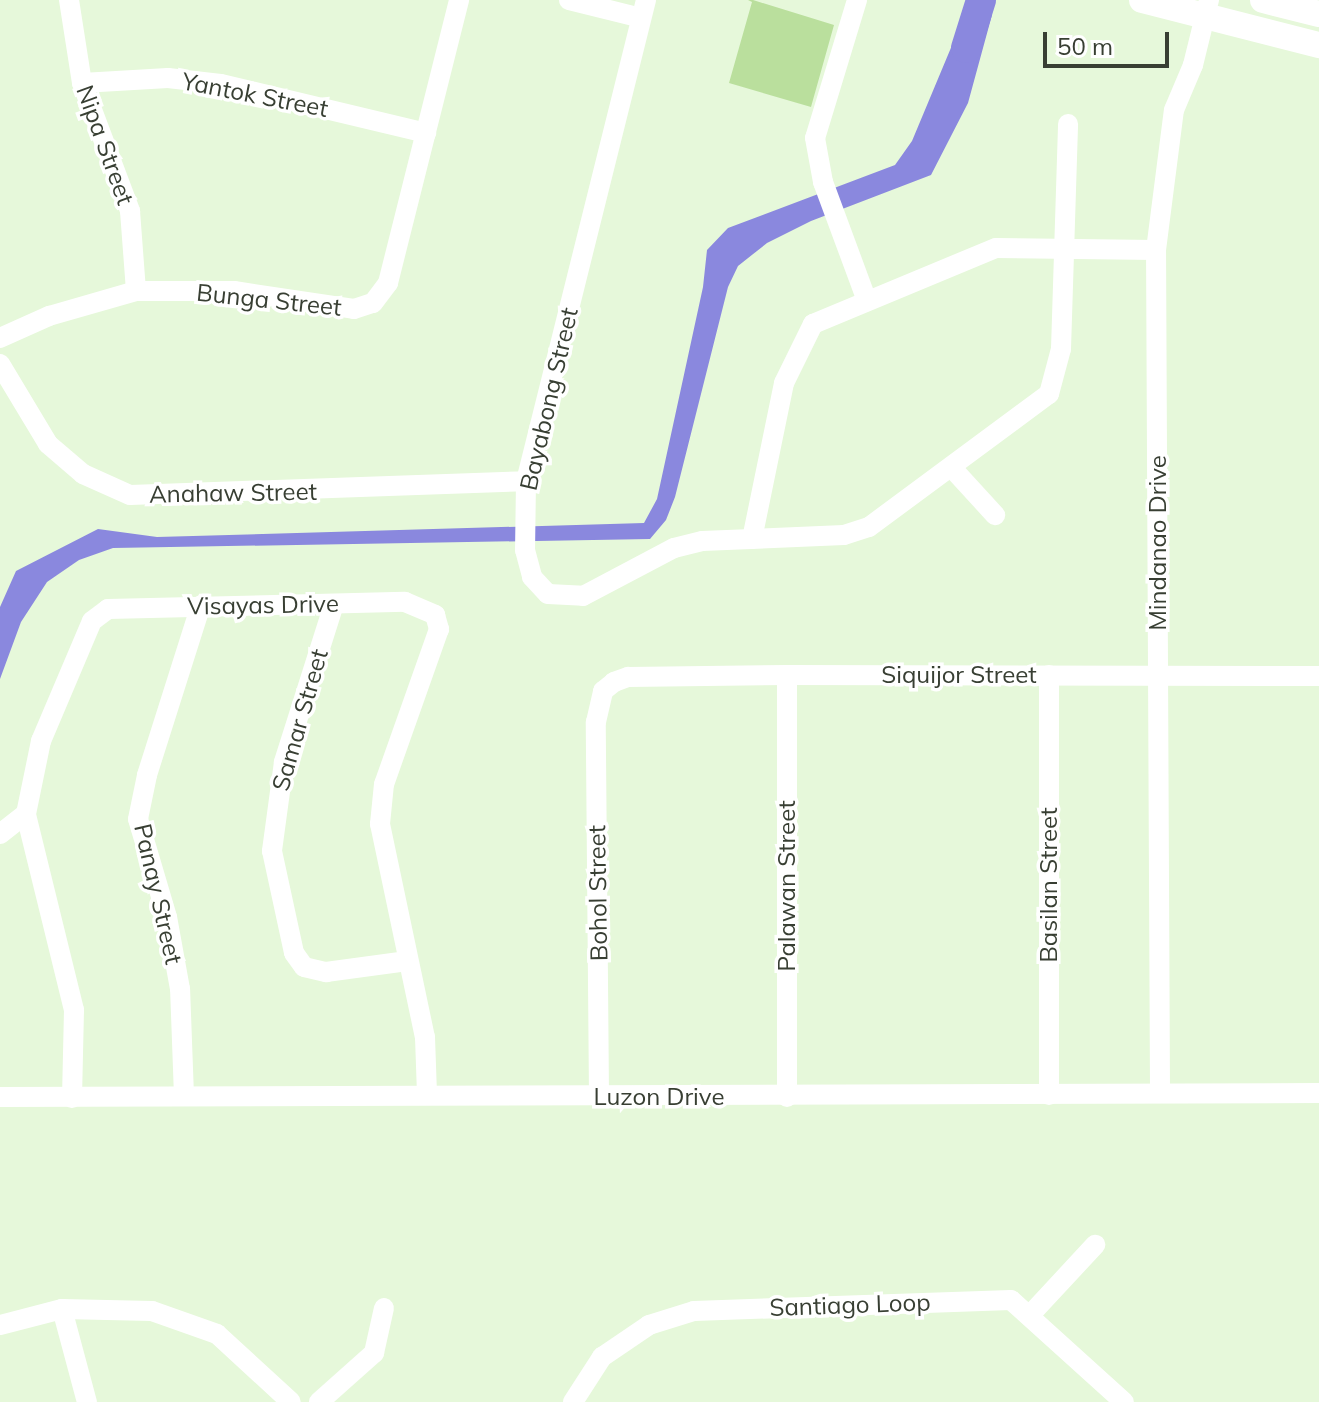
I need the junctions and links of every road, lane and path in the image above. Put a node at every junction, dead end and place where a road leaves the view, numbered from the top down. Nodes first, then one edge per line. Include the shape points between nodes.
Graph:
1 (69, 0) edge
2 (459, 0) edge
3 (569, 0) edge
4 (857, 0) edge
5 (1142, 0) edge
6 (1263, 0) edge
7 (1207, 8) edge
8 (643, 9) edge
9 (1319, 14) edge
10 (1319, 45) edge
11 (82, 83) junction
12 (1068, 124) dead end
13 (426, 133) junction
14 (1064, 247) junction
15 (1156, 250) junction
16 (136, 291) junction
17 (867, 301) junction
18 (0, 338) edge
19 (0, 364) edge
20 (952, 468) junction
21 (526, 481) junction
22 (995, 515) dead end
23 (752, 539) junction
24 (334, 604) junction
25 (201, 605) junction
26 (787, 675) junction
27 (1049, 675) junction
28 (1158, 676) junction
29 (1319, 676) edge
30 (603, 691) joint
31 (26, 814) junction
32 (0, 834) edge
33 (407, 961) junction
34 (1160, 1092) junction
35 (1319, 1093) edge
36 (427, 1094) junction
37 (1049, 1095) junction
38 (184, 1096) junction
39 (0, 1097) edge
40 (599, 1097) junction
41 (787, 1097) junction
42 (72, 1098) junction
43 (1095, 1245) dead end
44 (384, 1308) dead end
45 (62, 1309) junction
46 (1030, 1315) junction
47 (0, 1325) edge
48 (87, 1402) edge
49 (291, 1402) edge
50 (319, 1402) edge
51 (573, 1402) edge
52 (1124, 1402) edge

1 - 11 street, Nipa Street
2 - 13 street, Bunga Street
3 - 8 street
4 - 17 street via 815,138 823,182
5 - 7 main road
6 - 9 main road
7 - 10 main road
7 - 15 street, Mindanao Drive via 1174,110
8 - 21 street, Bayabong Street
11 - 13 street, Yantok Street via 168,78 221,84
11 - 16 street, Nipa Street via 130,211
12 - 14 street, Bayabong Street
13 - 16 street, Bunga Street via 388,283 373,303 354,309 234,291
14 - 15 street
14 - 17 street via 996,248
14 - 20 street, Bayabong Street via 1061,349 1049,394
15 - 28 street, Mindanao Drive
16 - 18 street, Bunga Street via 49,316
17 - 23 street via 813,324 798,346 784,383
19 - 21 street, Anahaw Street via 48,444 83,474 130,495
20 - 22 street
20 - 23 street, Bayabong Street via 869,527 844,535
21 - 23 street, Bayabong Street via 525,550 532,577 548,594 583,596 674,548
24 - 25 street, Visayas Drive
24 - 33 street, Visayas Drive via 423,606 435,615 439,629 384,784 380,824
24 - 33 street, Samar Street via 284,762 272,851 294,953 304,967 326,972
25 - 31 street, Visayas Drive via 108,609 92,621 41,741
25 - 38 street, Panay Street via 138,819 167,917 180,989
26 - 27 street, Siquijor Street
26 - 30 street, Siquijor Street via 628,677
26 - 41 street, Palawan Street
27 - 28 street, Siquijor Street
27 - 37 street, Basilan Street
28 - 29 street, Siquijor Street
28 - 34 street, Mindanao Drive
30 - 40 street, Bohol Street via 596,722
31 - 32 street
31 - 42 street, Visayas Drive via 74,1010
33 - 36 street, Visayas Drive via 425,1037
34 - 35 street, Luzon Drive
34 - 37 street, Luzon Drive
36 - 38 street, Luzon Drive
36 - 40 street, Luzon Drive
37 - 41 street, Luzon Drive
38 - 42 street, Luzon Drive
39 - 42 street, Luzon Drive
40 - 41 street, Luzon Drive
43 - 46 street
44 - 50 street via 374,1353
45 - 47 street
45 - 48 street
45 - 49 street via 152,1311 217,1334
46 - 51 street, Santiago Loop via 1011,1300 694,1311 649,1325 602,1357
46 - 52 street, Santiago Loop

